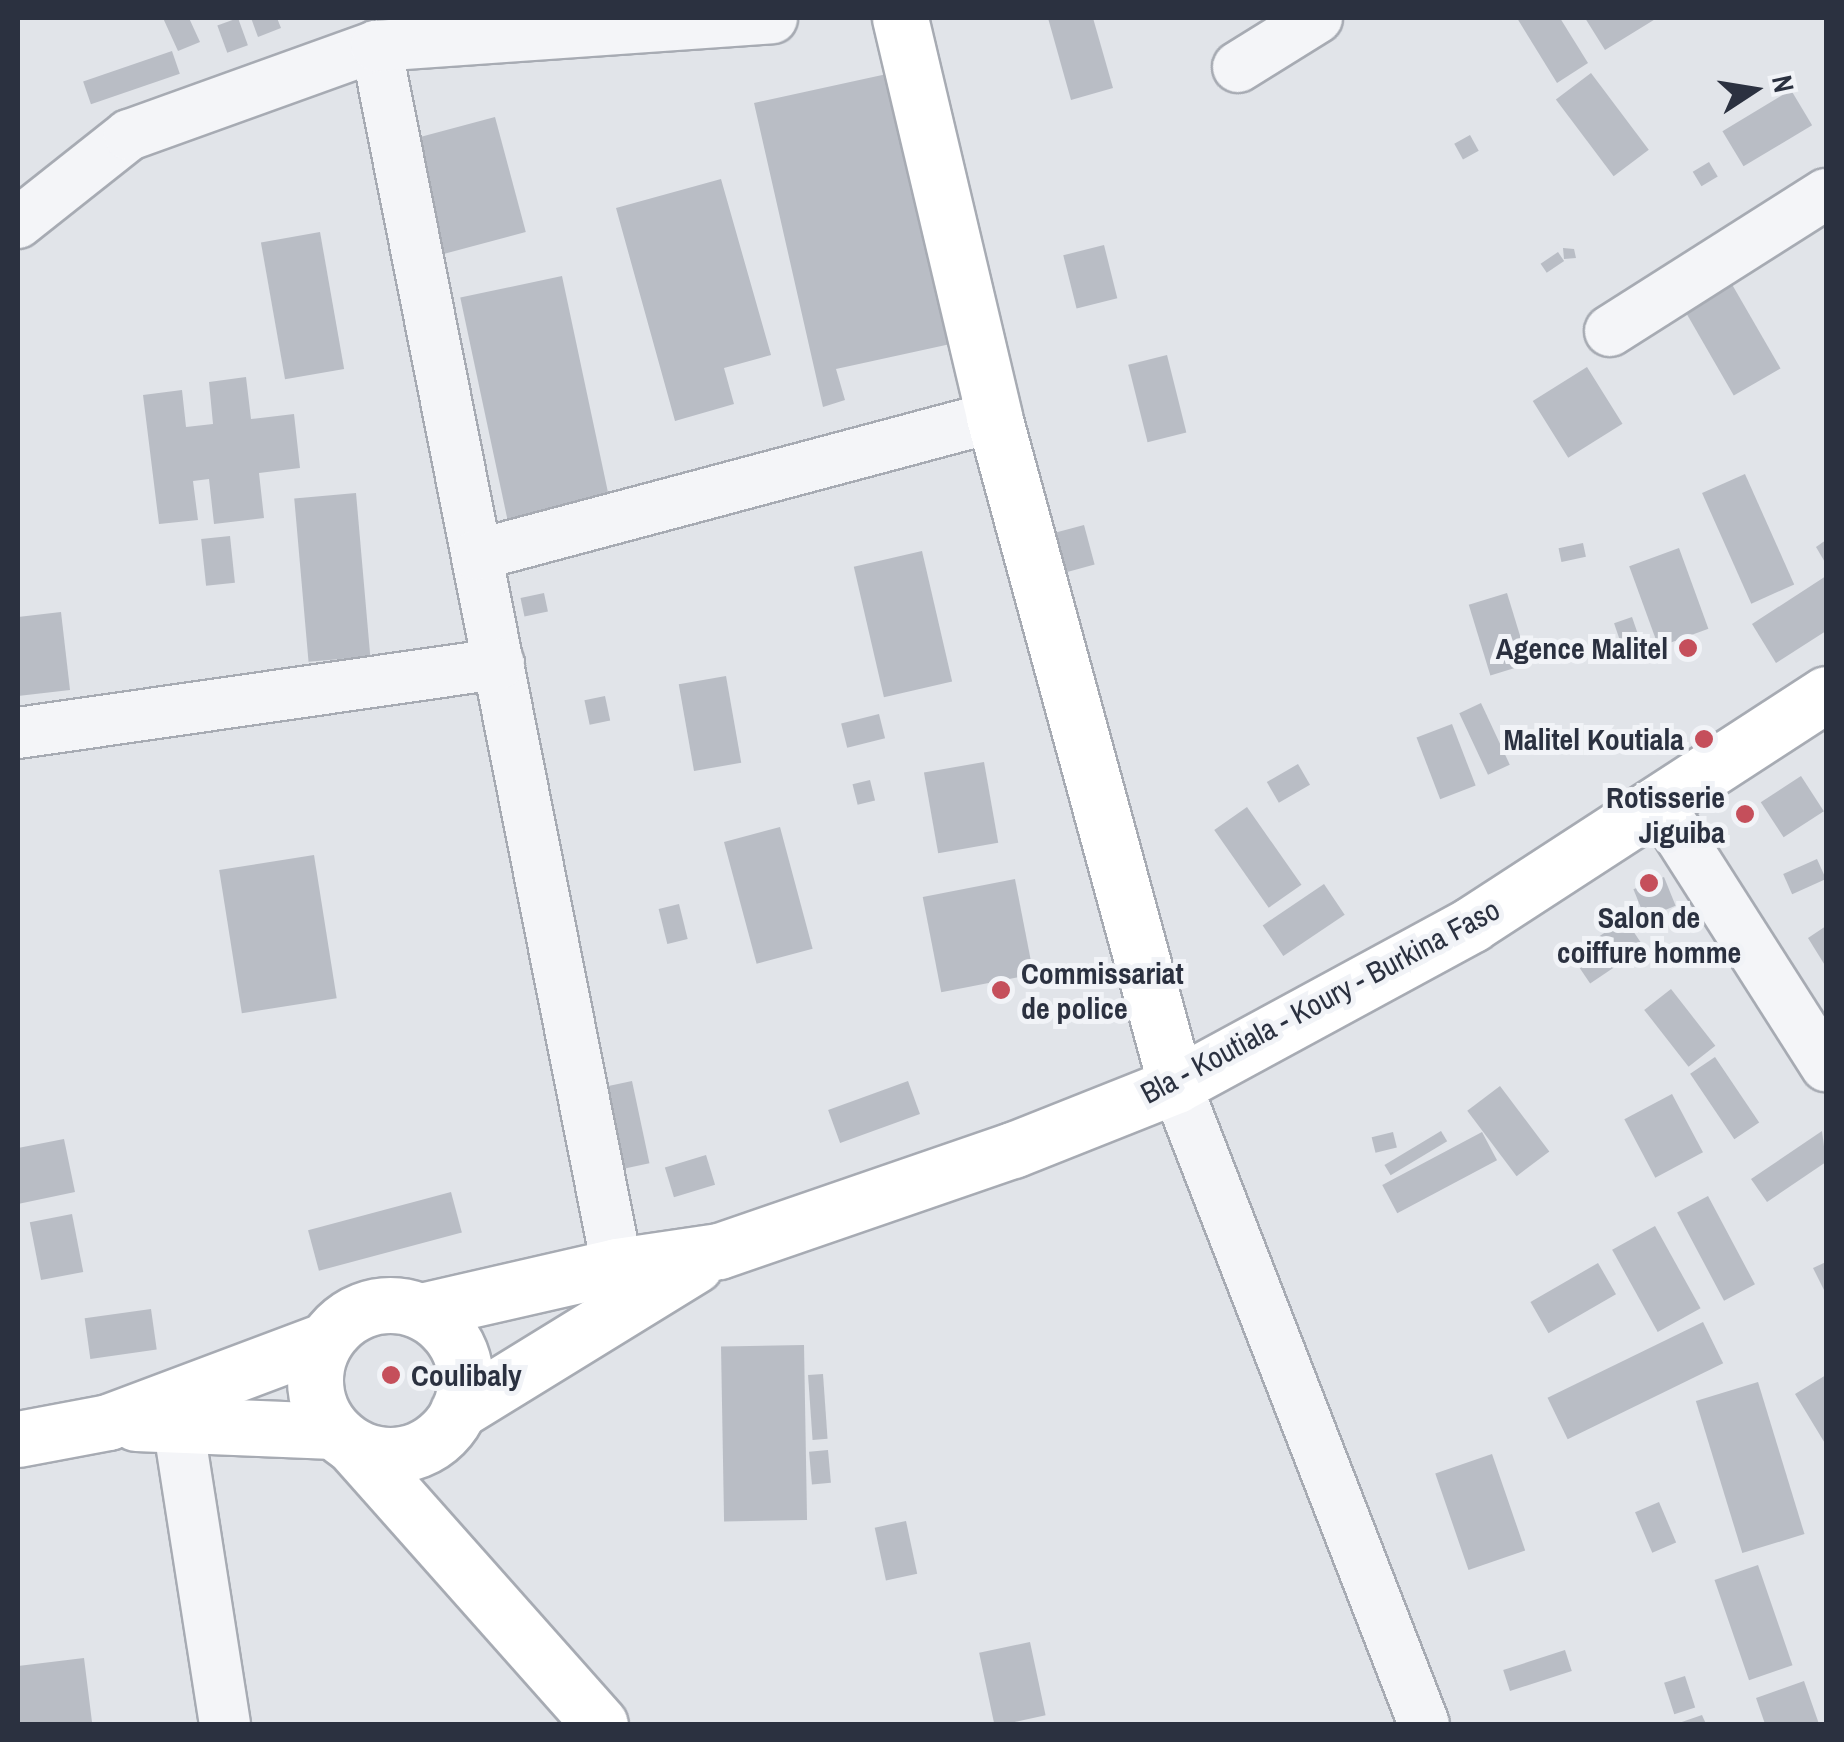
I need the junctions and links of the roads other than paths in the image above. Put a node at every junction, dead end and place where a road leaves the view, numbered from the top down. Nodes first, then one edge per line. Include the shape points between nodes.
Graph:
1 (772, 18) edge
2 (900, 18) edge
3 (1317, 18) edge
4 (376, 46) junction
5 (1238, 68) dead end
6 (1826, 194) edge
7 (18, 223) edge
8 (1610, 331) dead end
9 (994, 417) junction
10 (477, 555) junction
11 (499, 664) junction
12 (1826, 694) edge
13 (18, 733) edge
14 (1659, 804) junction
15 (1826, 1066) edge
16 (1176, 1084) junction
17 (719, 1251) junction
18 (617, 1266) junction
19 (421, 1311) junction
20 (324, 1341) junction
21 (108, 1422) junction
22 (451, 1422) junction
23 (178, 1424) junction
24 (18, 1439) edge
25 (344, 1439) junction
26 (450, 1550) junction
27 (584, 1715) edge
28 (225, 1724) edge
29 (1424, 1724) edge

1 - 4 street
2 - 9 main road
3 - 5 street
4 - 7 street via 129,135
4 - 10 street
6 - 8 street
9 - 10 street
9 - 16 main road
10 - 11 street
11 - 13 street
11 - 18 street
12 - 14 main road, Bla - Koutiala - Koury - Burkina Faso
14 - 15 street
14 - 16 main road, Bla - Koutiala - Koury - Burkina Faso via 1472,924
16 - 17 main road, Bla - Koutiala - Koury - Burkina Faso via 1013,1150
16 - 29 street
17 - 18 main road
17 - 22 main road
18 - 19 main road
19 - 20 main road via 376,1305 352,1314
19 - 22 main road via 456,1343 464,1368
20 - 21 main road
20 - 25 main road via 315,1392
21 - 23 main road
21 - 24 main road
22 - 25 main road via 402,1454
22 - 26 main road
23 - 25 main road
23 - 28 street
25 - 26 main road
26 - 27 main road

